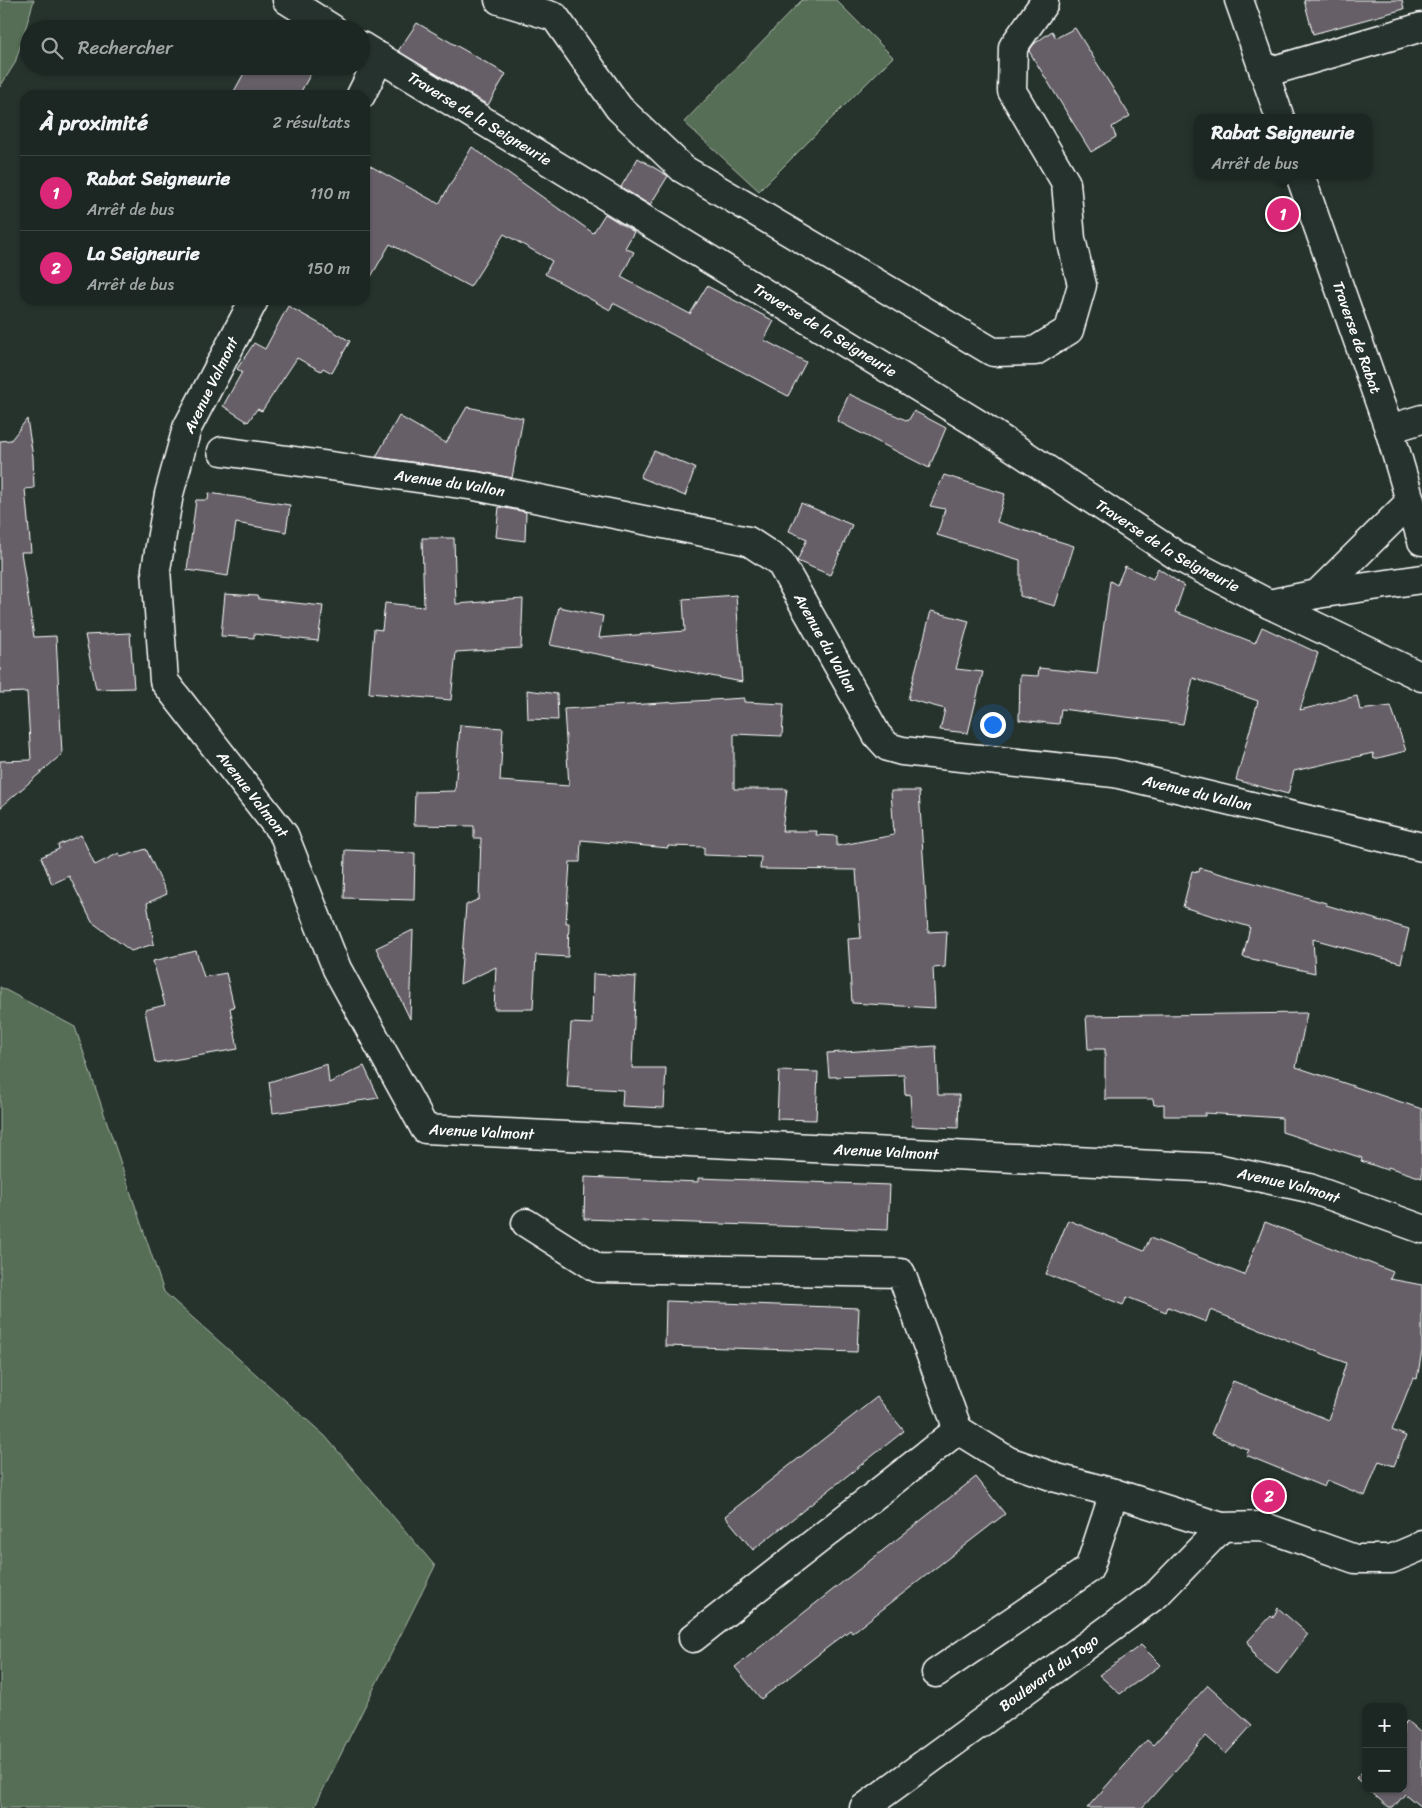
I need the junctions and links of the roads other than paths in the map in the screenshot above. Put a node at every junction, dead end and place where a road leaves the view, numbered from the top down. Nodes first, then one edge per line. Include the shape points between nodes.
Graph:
1 (286, 0) edge
2 (499, 0) edge
3 (1044, 0) edge
4 (1239, 0) edge
5 (551, 8) edge
6 (318, 20) edge
7 (1422, 27) edge
8 (371, 52) edge
9 (1264, 73) junction
10 (366, 75) edge
11 (362, 90) edge
12 (1279, 114) edge
13 (1301, 179) edge
14 (251, 305) edge
15 (1422, 419) edge
16 (1389, 429) junction
17 (222, 451) dead end
18 (1410, 502) junction
19 (1422, 541) edge
20 (1422, 579) edge
21 (1317, 594) junction
22 (1269, 604) junction
23 (1422, 677) edge
24 (1422, 847) edge
25 (526, 1223) dead end
26 (1422, 1229) edge
27 (958, 1430) junction
28 (1114, 1493) junction
29 (1222, 1527) junction
30 (1420, 1553) edge
31 (693, 1638) dead end
32 (936, 1672) dead end
33 (864, 1808) edge

1 - 6 street
2 - 5 street
3 - 5 street via 1013,47 1012,91 1066,183 1071,239 1082,285 1069,330 1035,350 993,352 683,169 619,108
4 - 9 street
7 - 9 street
8 - 22 street, Traverse de la Seigneurie via 975,422 1179,557
9 - 12 street
10 - 11 street
13 - 16 street, Traverse de Rabat
14 - 26 street, Avenue Valmont via 187,428 169,494 156,569 164,681 284,835 338,969 425,1129 1216,1168 1309,1188
15 - 16 street
16 - 18 street, Traverse de Rabat
17 - 24 street, Avenue du Vallon via 475,486 748,541 780,562 877,735 888,747 1114,774
18 - 19 street
18 - 21 street
20 - 21 street
21 - 22 street
22 - 23 street, Traverse de la Seigneurie
25 - 27 street via 597,1268 901,1273
27 - 28 street via 1008,1461
27 - 31 street
28 - 29 street
28 - 32 street via 1089,1569
29 - 30 street via 1262,1526 1356,1559 1391,1559
29 - 33 street, Boulevard du Togo via 1158,1594

